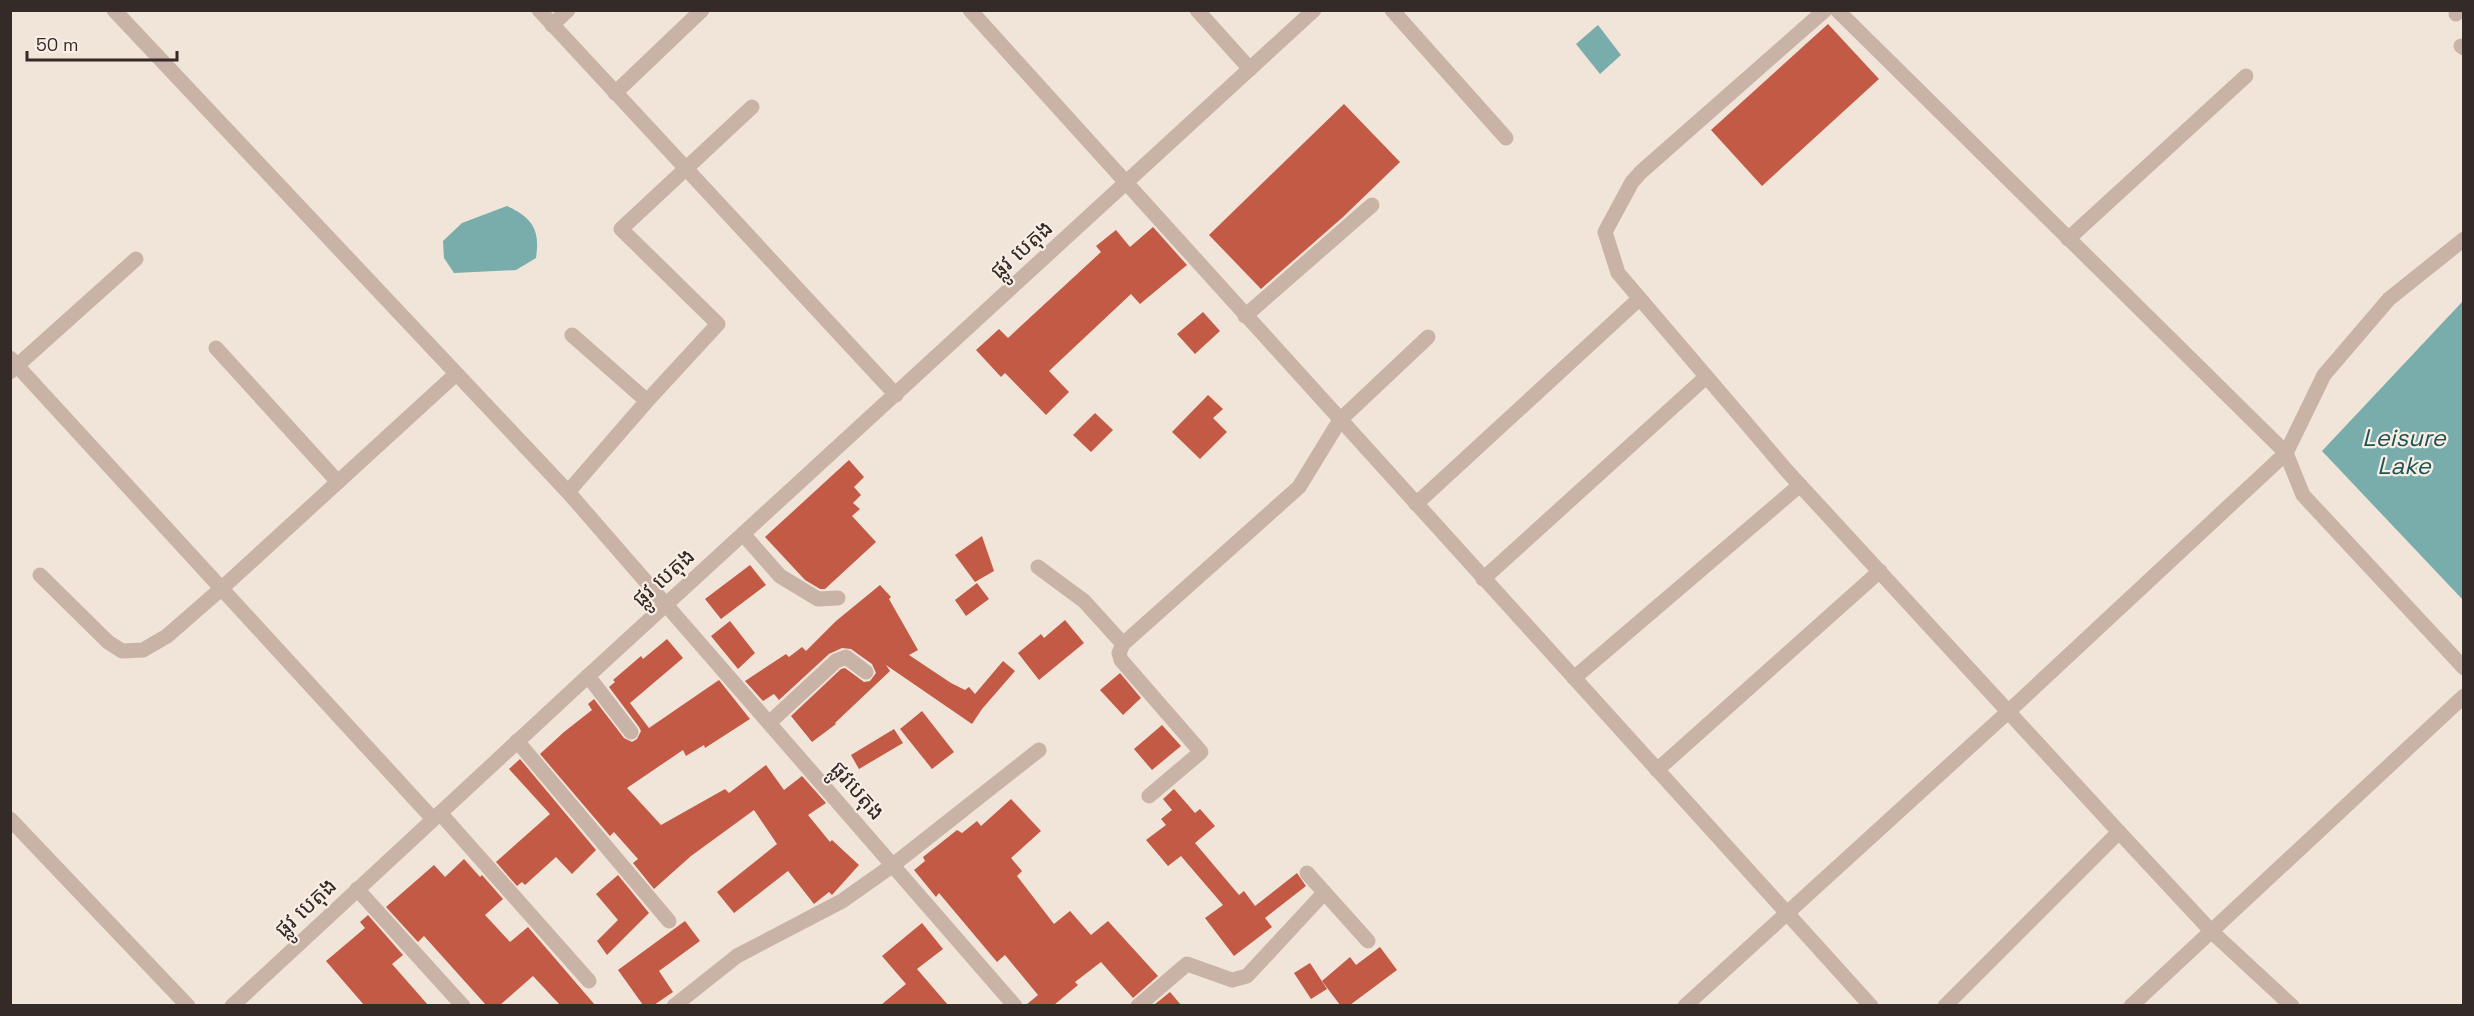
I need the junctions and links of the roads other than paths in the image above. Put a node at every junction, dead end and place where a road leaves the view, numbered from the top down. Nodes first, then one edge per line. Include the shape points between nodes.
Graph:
1 (114, 10) edge
2 (539, 10) edge
3 (568, 10) edge
4 (702, 10) edge
5 (970, 10) edge
6 (1197, 10) edge
7 (1314, 10) edge
8 (1392, 10) edge
9 (1825, 10) edge
10 (1837, 10) edge
11 (552, 25) junction
12 (1250, 69) junction
13 (2246, 76) dead end
14 (615, 93) junction
15 (753, 107) dead end
16 (1506, 138) dead end
17 (685, 168) junction
18 (1126, 184) junction
19 (1372, 205) dead end
20 (2068, 239) junction
21 (2463, 239) edge
22 (136, 259) dead end
23 (1639, 299) junction
24 (1245, 316) junction
25 (572, 335) dead end
26 (1428, 337) dead end
27 (216, 348) dead end
28 (13, 365) edge
29 (456, 374) junction
30 (1706, 377) junction
31 (896, 395) junction
32 (647, 401) junction
33 (1340, 420) junction
34 (2286, 453) junction
35 (338, 482) junction
36 (1800, 485) junction
37 (568, 492) junction
38 (1416, 504) junction
39 (743, 534) junction
40 (1038, 567) dead end
41 (1880, 570) junction
42 (40, 575) dead end
43 (1483, 579) junction
44 (222, 588) junction
45 (838, 598) dead end
46 (666, 606) junction
47 (1123, 644) junction
48 (2463, 668) edge
49 (866, 672) dead end
50 (588, 676) junction
51 (1574, 678) junction
52 (2463, 696) edge
53 (2009, 711) junction
54 (769, 723) junction
55 (631, 732) dead end
56 (517, 741) junction
57 (1039, 750) dead end
58 (1657, 770) junction
59 (1149, 796) dead end
60 (437, 816) junction
61 (10, 819) edge
62 (2119, 832) junction
63 (893, 865) junction
64 (1307, 873) dead end
65 (357, 889) junction
66 (1324, 893) junction
67 (1788, 914) junction
68 (669, 921) dead end
69 (2212, 932) junction
70 (1368, 941) dead end
71 (589, 981) dead end
72 (188, 1005) edge
73 (232, 1005) edge
74 (463, 1005) edge
75 (674, 1005) edge
76 (1015, 1005) edge
77 (1138, 1005) edge
78 (1685, 1005) edge
79 (1871, 1005) edge
80 (1945, 1005) edge
81 (2131, 1005) edge
82 (2292, 1005) edge

1 - 29 street, ផ្លូវបេតុង
2 - 11 street
3 - 11 street
4 - 14 street
5 - 18 street
6 - 12 street
7 - 12 street, ផ្លូវ បេតុង
8 - 16 street
9 - 23 street via 1632,182 1605,232 1618,273
10 - 20 street
11 - 14 street
12 - 18 street, ផ្លូវ បេតុង
13 - 20 street
14 - 17 street
15 - 17 street
17 - 31 street
17 - 32 street via 621,229 718,324
18 - 24 street
18 - 31 street, ផ្លូវ បេតុង
19 - 24 street
20 - 34 street
21 - 34 street via 2389,299 2324,375
22 - 28 street
23 - 30 street
23 - 38 street
24 - 33 street
25 - 32 street
26 - 33 street
27 - 35 street
28 - 44 street
29 - 35 street
29 - 37 street, ផ្លូវបេតុង
30 - 36 street
30 - 43 street
31 - 39 street, ផ្លូវ បេតុង
32 - 37 street
33 - 38 street
33 - 47 street via 1299,487
34 - 48 street via 2303,495
34 - 53 street
35 - 44 street
36 - 41 street
36 - 51 street
37 - 46 street, ផ្លូវបេតុង
38 - 43 street
39 - 45 street via 780,576 818,599
39 - 46 street, ផ្លូវ បេតុង
40 - 47 street via 1084,601
41 - 53 street
41 - 58 street
42 - 44 street via 122,651 143,650 167,636
43 - 51 street
44 - 60 street
46 - 50 street, ផ្លូវ បេតុង
46 - 54 street, ផ្លូវបេតុង
47 - 59 street via 1121,660 1201,752
49 - 54 street via 846,657 836,662
50 - 55 street
50 - 56 street, ផ្លូវ បេតុង
51 - 58 street
52 - 69 street
53 - 62 street
53 - 67 street
54 - 63 street, ផ្លូវបេតុង
56 - 60 street, ផ្លូវ បេតុង
56 - 68 street
57 - 63 street
58 - 67 street
60 - 65 street, ផ្លូវ បេតុង
60 - 71 street
61 - 72 street
62 - 69 street
62 - 80 street
63 - 75 street via 820,915 737,956
63 - 76 street, ផ្លូវបេតុង
64 - 66 street
65 - 73 street, ផ្លូវ បេតុង
65 - 74 street
66 - 70 street
66 - 77 street via 1247,976 1232,980 1187,964
67 - 78 street
67 - 79 street
69 - 81 street
69 - 82 street

